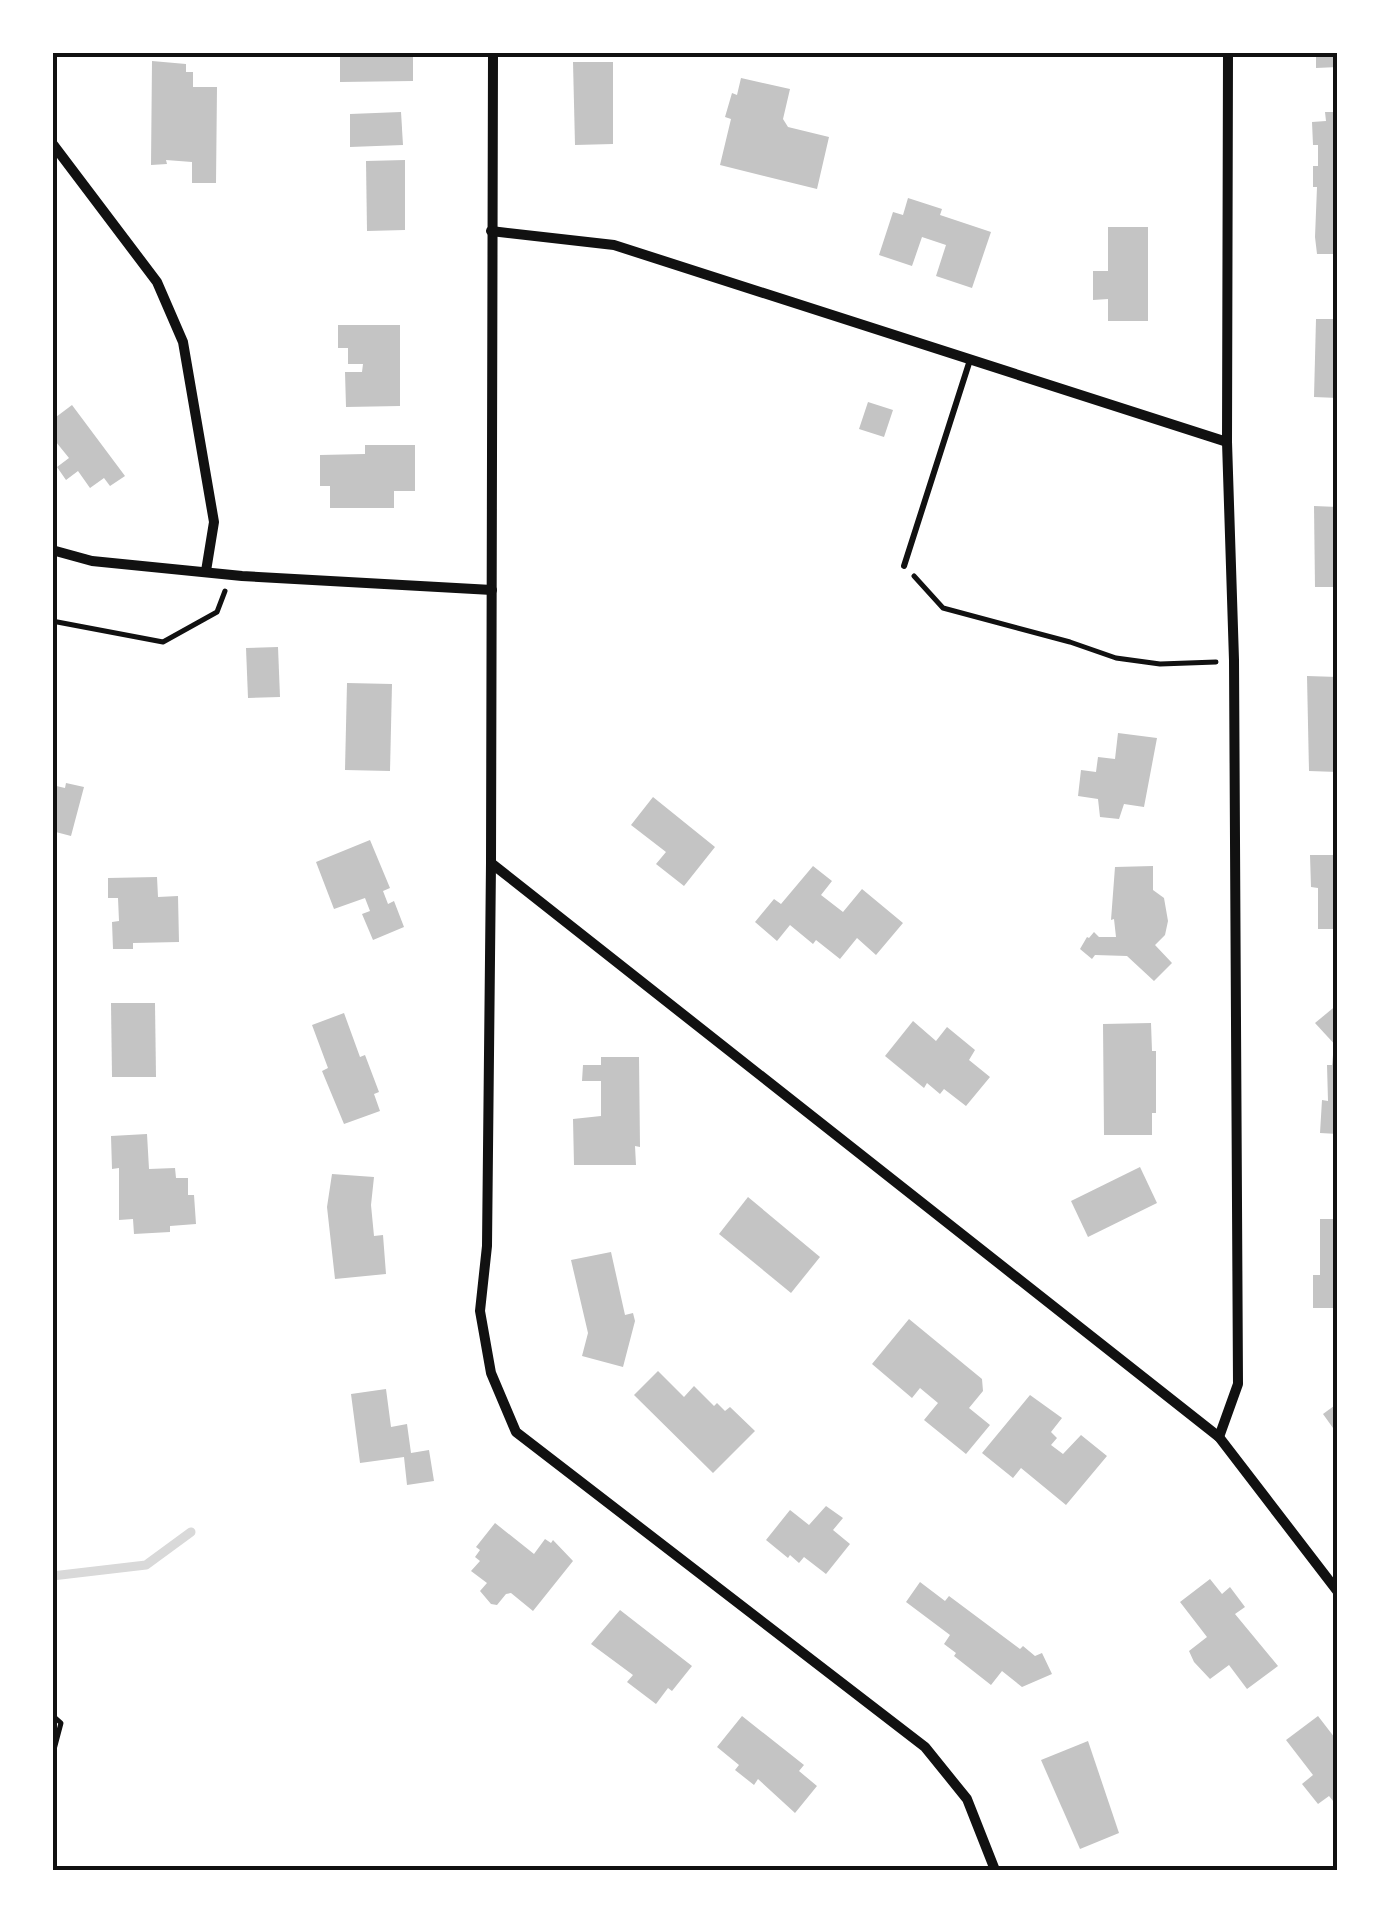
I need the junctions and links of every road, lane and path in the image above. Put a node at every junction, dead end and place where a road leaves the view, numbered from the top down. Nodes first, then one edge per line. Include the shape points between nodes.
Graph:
1 (493, 52) edge
2 (1228, 52) edge
3 (52, 143) edge
4 (491, 231) junction
5 (970, 360) junction
6 (1227, 442) junction
7 (52, 550) edge
8 (904, 566) joint
9 (206, 571) junction
10 (232, 574) junction
11 (492, 590) junction
12 (52, 622) edge
13 (1234, 660) junction
14 (492, 863) junction
15 (1219, 1437) junction
16 (1338, 1592) edge
17 (52, 1715) edge
18 (52, 1756) edge
19 (995, 1870) edge

1 - 4 street
2 - 6 street
3 - 9 street via 157,282 183,342 214,522
4 - 5 street via 614,245
4 - 11 street
5 - 6 street
5 - 8 lane
6 - 13 street
7 - 9 street via 92,561
8 - 13 path via 943,608 1116,658 1160,664
9 - 10 street
10 - 11 street
10 - 12 path via 217,612 163,642
11 - 14 street
13 - 15 street via 1238,1384
14 - 15 street
14 - 19 street via 487,1246 480,1311 491,1373 516,1432 925,1747 967,1799
15 - 16 street
17 - 18 path via 60,1723

